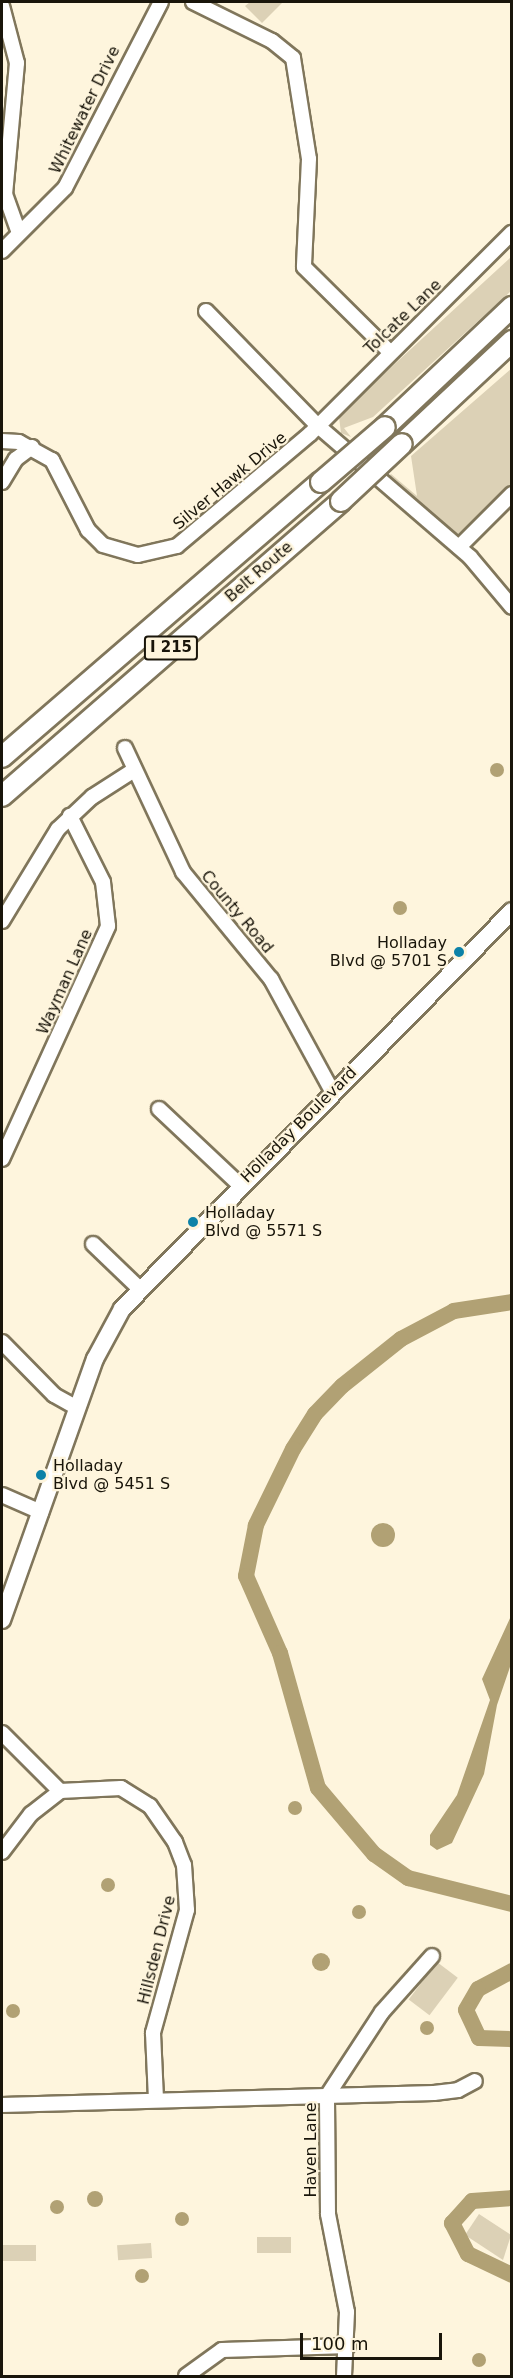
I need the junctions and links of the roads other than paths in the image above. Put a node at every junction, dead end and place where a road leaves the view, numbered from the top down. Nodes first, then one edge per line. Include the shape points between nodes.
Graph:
1 (161, 2) edge
2 (193, 2) edge
3 (2, 6) edge
4 (19, 233) junction
5 (512, 233) edge
6 (2, 250) edge
7 (512, 307) edge
8 (206, 311) dead end
9 (512, 341) edge
10 (390, 352) junction
11 (317, 425) junction
12 (2, 441) edge
13 (32, 447) junction
14 (2, 482) edge
15 (512, 494) edge
16 (459, 547) junction
17 (512, 607) edge
18 (125, 748) dead end
19 (2, 757) edge
20 (134, 770) junction
21 (2, 796) edge
22 (70, 816) junction
23 (512, 911) edge
24 (2, 921) edge
25 (332, 1091) junction
26 (159, 1109) dead end
27 (2, 1159) edge
28 (240, 1185) junction
29 (93, 1244) dead end
30 (140, 1289) junction
31 (2, 1342) edge
32 (77, 1408) junction
33 (2, 1495) edge
34 (41, 1512) junction
35 (2, 1620) edge
36 (2, 1733) edge
37 (60, 1791) junction
38 (2, 1852) edge
39 (432, 1956) dead end
40 (475, 2081) dead end
41 (327, 2096) junction
42 (156, 2098) junction
43 (2, 2105) edge
44 (348, 2346) junction
45 (186, 2376) edge
46 (344, 2376) edge

1 - 4 street, Whitewater Drive via 65,188
2 - 10 street via 272,41 292,58 309,159 304,267
3 - 4 street via 17,63 4,184 7,211
4 - 6 street, Whitewater Drive
5 - 10 street, Tolcate Lane
7 - 19 highway, Belt Route / I 215, bridge via 385,427
8 - 11 street
9 - 21 highway, Belt Route / I 215, bridge via 341,501
10 - 11 street, Tolcate Lane
11 - 13 street, Silver Hawk Drive via 193,537 148,554 118,552 97,540 62,472
11 - 16 street
12 - 13 street, Silver Hawk Drive
13 - 14 street via 16,459
15 - 16 street
16 - 17 street
18 - 20 street, County Road
20 - 22 street
20 - 25 street, County Road via 183,872 271,979
22 - 24 street
22 - 27 street, Wayman Lane via 104,882 108,926
23 - 25 main road, Holladay Boulevard
25 - 28 main road, Holladay Boulevard
26 - 28 street
28 - 30 main road, Holladay Boulevard
29 - 30 street
30 - 32 main road, Holladay Boulevard via 110,1328
31 - 32 street via 54,1395
32 - 34 main road, Holladay Boulevard
33 - 34 street
34 - 35 main road, Holladay Boulevard
36 - 37 street
37 - 38 street via 31,1814
37 - 42 street, Hillsden Drive via 109,1786 135,1795 165,1823 184,1865 187,1910 153,2033
39 - 41 street, Haven Lane via 382,2012
40 - 41 street via 458,2090
41 - 42 street
41 - 44 street, Haven Lane via 328,2214
42 - 43 street
44 - 45 street via 222,2350
44 - 46 street, Haven Lane

